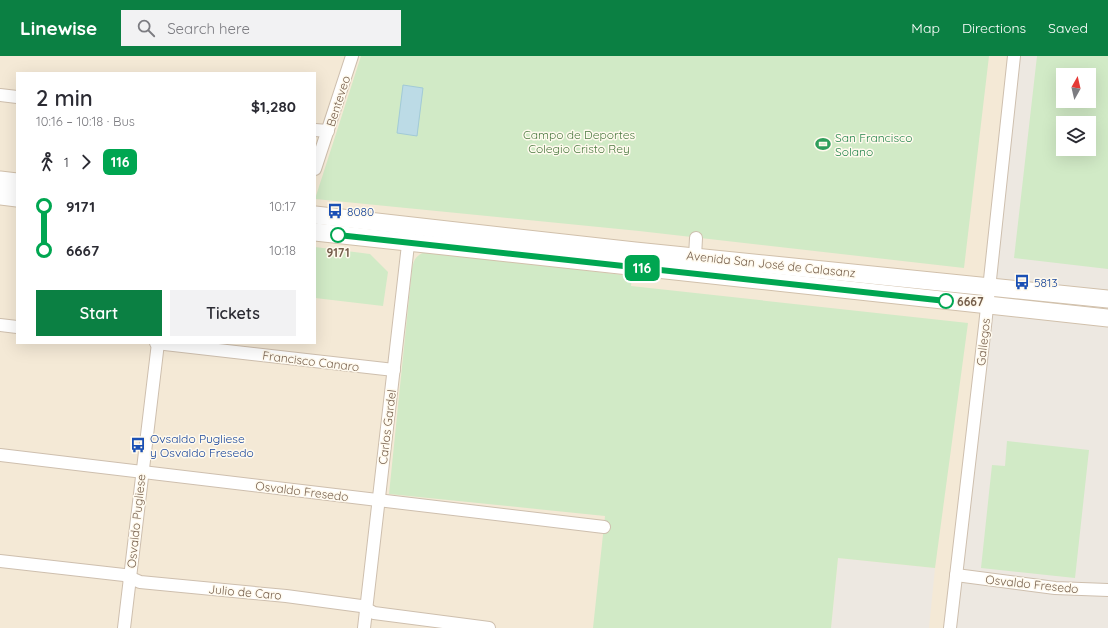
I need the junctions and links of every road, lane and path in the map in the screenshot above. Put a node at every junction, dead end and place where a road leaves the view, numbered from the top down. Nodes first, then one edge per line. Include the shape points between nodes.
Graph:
1 (352, 56) edge
2 (1014, 56) edge
3 (0, 95) edge
4 (16, 97) edge
5 (316, 130) edge
6 (328, 131) junction
7 (316, 166) edge
8 (0, 180) edge
9 (16, 182) edge
10 (0, 196) edge
11 (16, 198) edge
12 (316, 215) edge
13 (410, 226) junction
14 (316, 232) edge
15 (696, 238) dead end
16 (408, 243) junction
17 (695, 257) junction
18 (989, 286) junction
19 (1108, 300) edge
20 (987, 305) junction
21 (1108, 318) edge
22 (0, 325) edge
23 (16, 327) edge
24 (157, 344) edge
25 (166, 344) edge
26 (394, 370) junction
27 (0, 455) edge
28 (142, 472) junction
29 (379, 500) junction
30 (604, 527) dead end
31 (0, 561) edge
32 (956, 575) junction
33 (130, 578) junction
34 (1108, 590) edge
35 (367, 609) junction
36 (124, 628) edge
37 (364, 628) edge
38 (489, 628) edge
39 (950, 628) edge

1 - 6 street, Benteveo
2 - 18 street, Gallegos
3 - 4 street
5 - 6 street
6 - 7 street, Benteveo
8 - 9 main road
10 - 11 main road
12 - 13 main road, Avenida San José de Calasanz
13 - 16 street, Carlos Gardel
13 - 17 main road, Avenida San José de Calasanz
14 - 16 main road, Avenida San José de Calasanz
15 - 17 street
16 - 20 main road, Avenida San José de Calasanz
16 - 26 street, Carlos Gardel
17 - 18 main road, Avenida San José de Calasanz
18 - 19 main road, Avenida San José de Calasanz
18 - 20 street, Gallegos
20 - 21 main road, Avenida San José de Calasanz
20 - 32 street, Gallegos
22 - 23 street
24 - 28 street, Osvaldo Pugliese
25 - 26 street, Francisco Canaro
26 - 29 street, Carlos Gardel
27 - 28 street, Osvaldo Fresedo
28 - 29 street, Osvaldo Fresedo
28 - 33 street, Osvaldo Pugliese
29 - 30 street, Osvaldo Fresedo
29 - 35 street, Carlos Gardel
31 - 33 street, Julio de Caro via 124,575
32 - 34 street, Osvaldo Fresedo via 1054,588
32 - 39 street, Gallegos
33 - 35 street, Julio de Caro via 140,582 286,596 361,606
33 - 36 street, Osvaldo Pugliese
35 - 37 street, Carlos Gardel
35 - 38 street, Julio de Caro via 374,613

